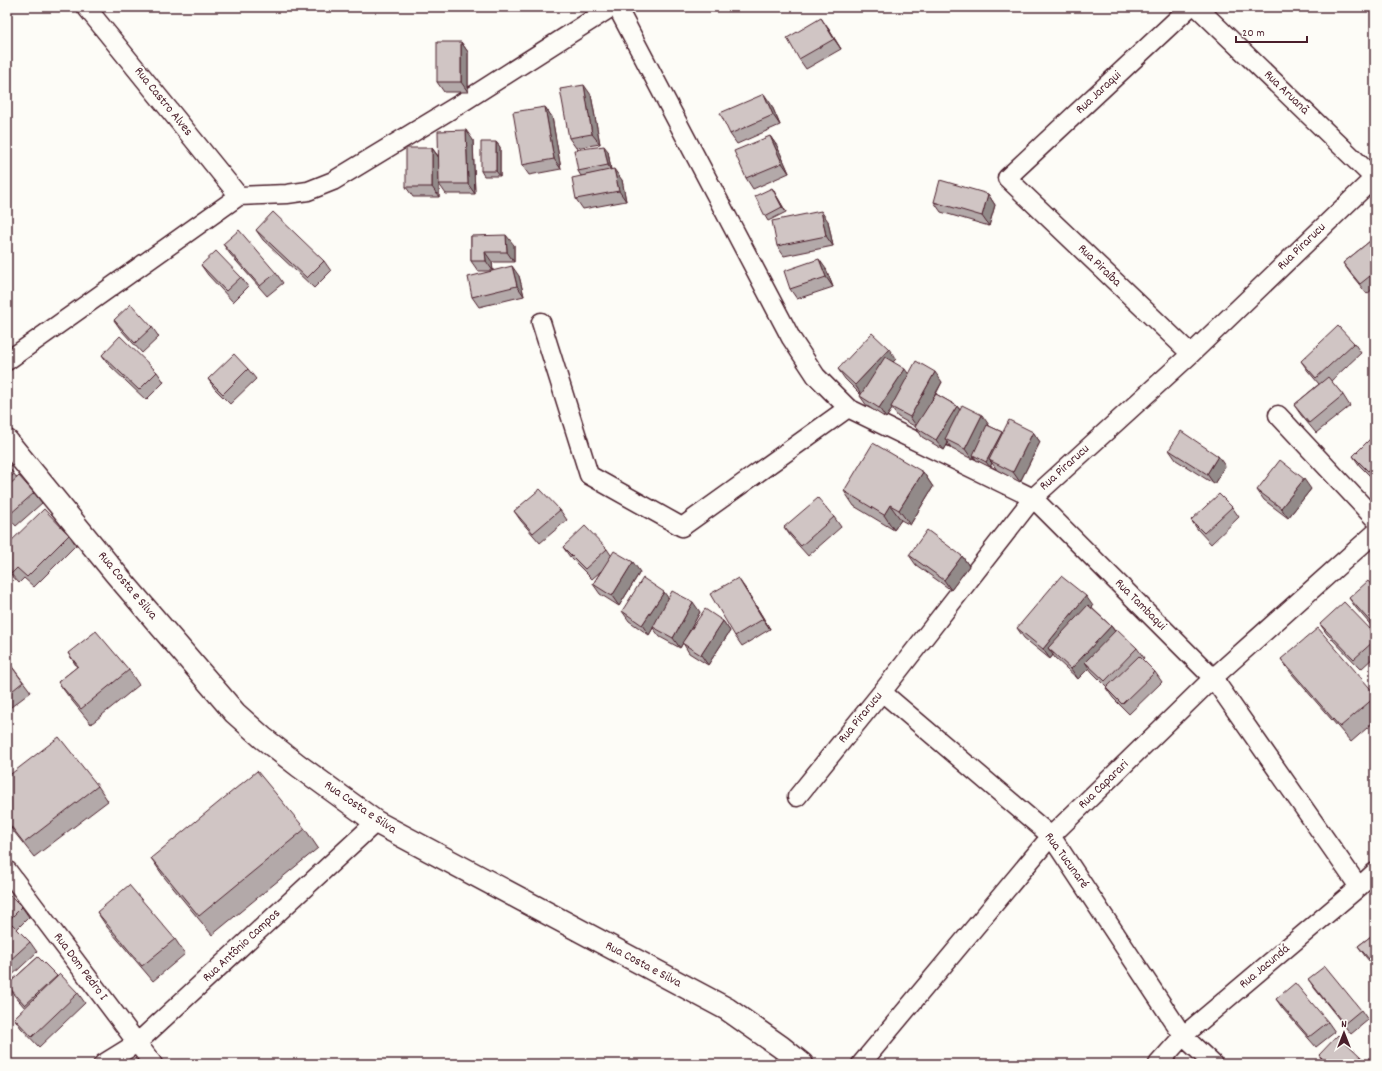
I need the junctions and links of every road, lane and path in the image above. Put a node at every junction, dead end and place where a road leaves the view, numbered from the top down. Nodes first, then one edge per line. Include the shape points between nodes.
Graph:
1 (86, 7) edge
2 (612, 7) edge
3 (617, 7) edge
4 (1190, 7) edge
5 (1197, 7) edge
6 (1007, 178) joint
7 (1375, 178) edge
8 (239, 196) junction
9 (541, 322) dead end
10 (1190, 354) junction
11 (7, 361) edge
12 (848, 408) junction
13 (1278, 415) dead end
14 (7, 441) edge
15 (1033, 498) junction
16 (1375, 519) edge
17 (1375, 533) edge
18 (1213, 678) junction
19 (882, 692) junction
20 (797, 797) dead end
21 (376, 822) junction
22 (1051, 836) junction
23 (7, 870) edge
24 (1375, 872) edge
25 (1359, 887) junction
26 (1183, 1036) junction
27 (136, 1043) junction
28 (103, 1064) edge
29 (153, 1064) edge
30 (802, 1064) edge
31 (861, 1064) edge
32 (1158, 1064) edge
33 (1213, 1064) edge

1 - 8 street, Rua Castro Alves
2 - 8 street via 333,181 308,191
3 - 12 street, Rua Tambaqui via 791,338 816,376
4 - 6 street, Rua Jaraqui
5 - 7 street, Rua Aruanã
6 - 10 street, Rua Piraíba
7 - 10 street, Rua Pirarucu
8 - 11 street
9 - 12 street via 589,475 682,527
10 - 15 street, Rua Pirarucu
12 - 15 street, Rua Tambaqui
13 - 16 street
14 - 21 street, Rua Costa e Silva via 235,713 299,766
15 - 18 street, Rua Tambaqui
15 - 19 street, Rua Pirarucu
17 - 18 street, Rua Caparari
18 - 22 street, Rua Caparari
18 - 25 street, Rua Tambaqui
19 - 20 street, Rua Pirarucu
19 - 22 street, Rua Tucunaré
21 - 27 street, Rua Antônio Campos
21 - 30 street, Rua Costa e Silva via 727,1009
22 - 26 street, Rua Tucunaré
22 - 31 street, Rua Caparari
23 - 27 street, Rua Dom Pedro I
24 - 25 street, Rua Jacundá
25 - 26 street, Rua Jacundá
26 - 32 street, Rua Jacundá
26 - 33 street, Rua Tucunaré
27 - 28 street, Rua Antônio Campos
27 - 29 street, Rua Dom Pedro I

